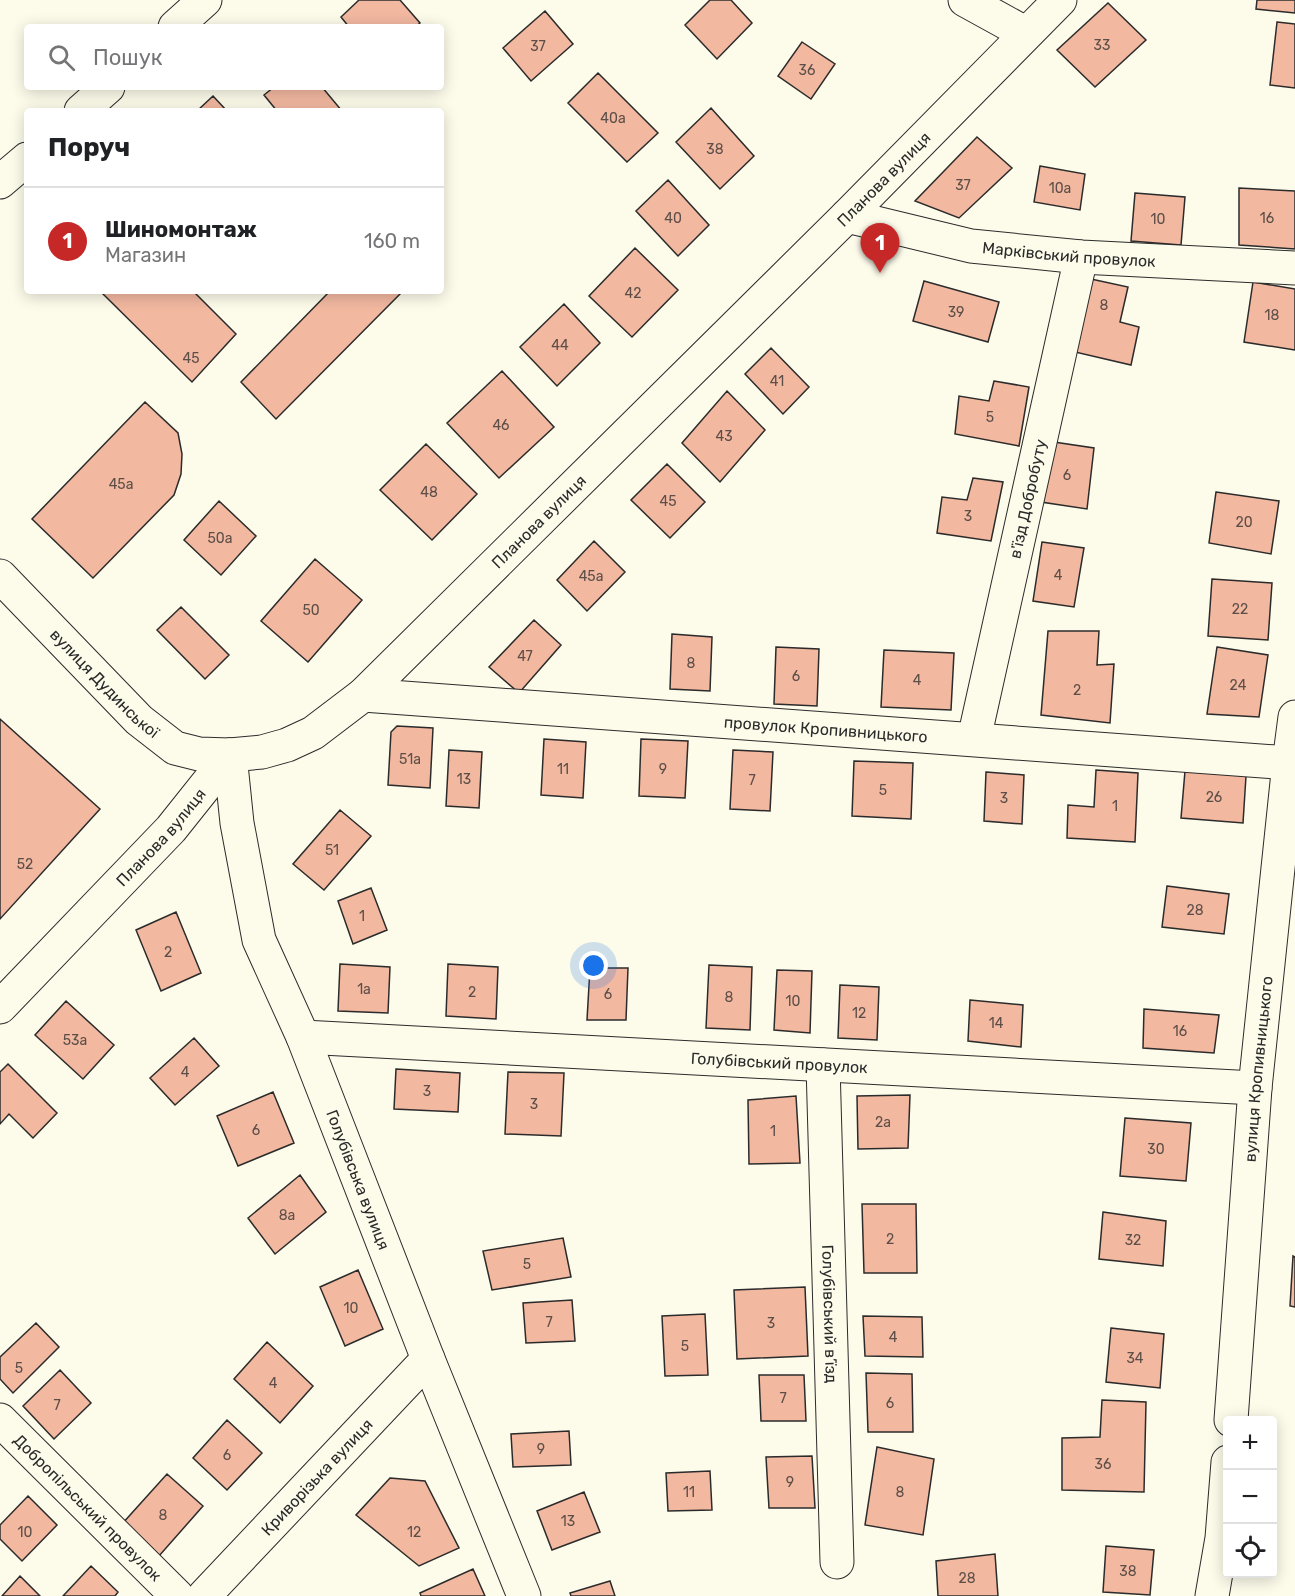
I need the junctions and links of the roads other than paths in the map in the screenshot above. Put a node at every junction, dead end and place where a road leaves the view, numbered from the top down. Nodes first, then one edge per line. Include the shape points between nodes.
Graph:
1 (205, 0) edge
2 (965, 0) edge
3 (1059, 0) edge
4 (178, 24) edge
5 (1025, 33) junction
6 (105, 90) edge
7 (84, 108) edge
8 (24, 162) edge
9 (0, 183) edge
10 (847, 216) junction
11 (1081, 257) junction
12 (1295, 268) edge
13 (0, 576) edge
14 (363, 695) junction
15 (1295, 717) edge
16 (974, 739) junction
17 (230, 755) junction
18 (1288, 763) junction
19 (0, 1007) edge
20 (303, 1037) junction
21 (824, 1065) junction
22 (1255, 1088) junction
23 (428, 1359) junction
24 (1231, 1416) edge
25 (0, 1420) edge
26 (1226, 1470) edge
27 (837, 1562) dead end
28 (177, 1596) edge
29 (204, 1596) edge
30 (524, 1596) edge
31 (1212, 1596) edge

1 - 4 street
2 - 5 street
3 - 5 street, Планова вулиця
5 - 10 street, Планова вулиця
6 - 7 street
8 - 9 street
10 - 11 street, Марківський провулок via 971,246
10 - 14 street, Планова вулиця
11 - 12 street, Марківський провулок
11 - 16 street, в'їзд Добробуту
13 - 17 street, вулиця Дудинської via 139,720 175,748
14 - 16 street, провулок Кропивницького
14 - 17 street, Планова вулиця via 313,733 287,745
15 - 18 street, вулиця Кропивницького
16 - 18 street, провулок Кропивницького
17 - 19 street, Планова вулиця via 171,829
17 - 20 street, Голубівська вулиця via 237,823 259,940
18 - 22 street, вулиця Кропивницького
20 - 21 street, Голубівський провулок
20 - 23 street, Голубівська вулиця
21 - 22 street, Голубівський провулок
21 - 27 street, Голубівський в’їзд
22 - 24 street, вулиця Кропивницького
23 - 29 street, Криворізька вулиця
23 - 30 street, Голубівська вулиця
25 - 28 street, Добропільський провулок
26 - 31 street via 1222,1538

